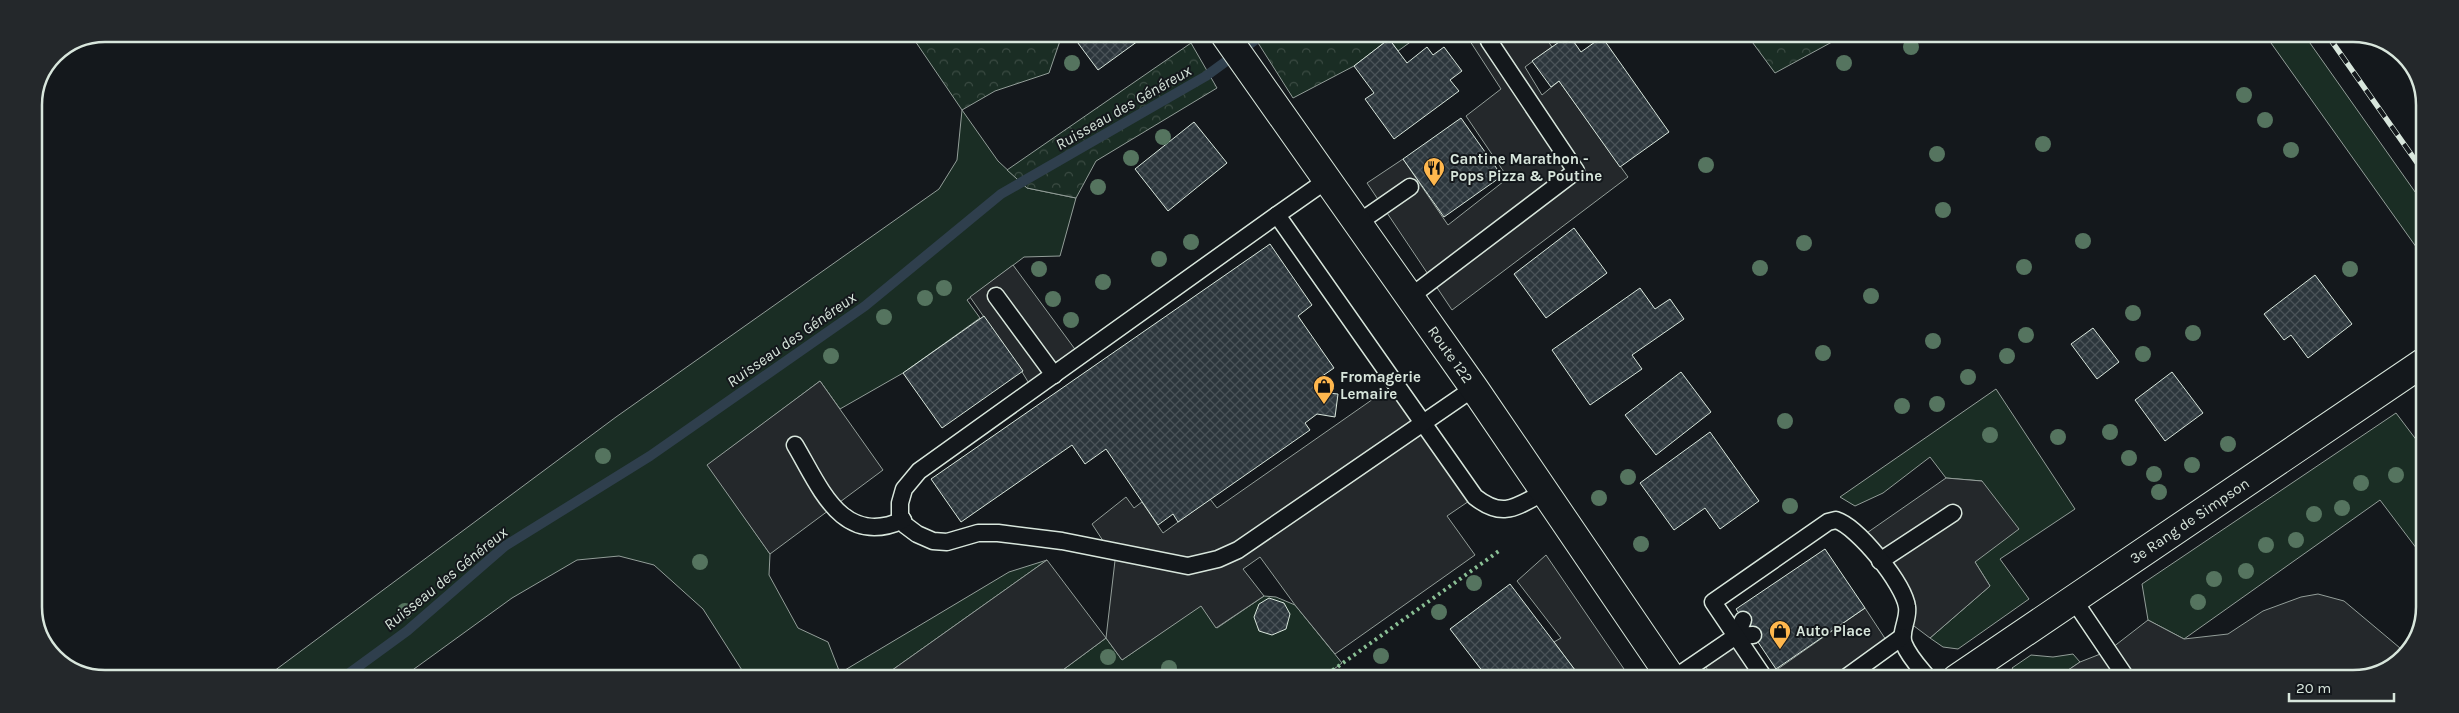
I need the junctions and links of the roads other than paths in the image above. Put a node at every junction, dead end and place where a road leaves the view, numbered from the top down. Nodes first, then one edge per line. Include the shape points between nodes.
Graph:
1 (1230, 43) edge
2 (1490, 43) edge
3 (1327, 180) junction
4 (1410, 187) dead end
5 (1277, 216) junction
6 (1358, 224) junction
7 (996, 296) dead end
8 (1410, 298) junction
9 (2416, 367) edge
10 (1054, 375) junction
11 (1474, 388) junction
12 (1424, 422) junction
13 (795, 445) dead end
14 (1544, 492) junction
15 (1953, 513) dead end
16 (903, 520) junction
17 (1880, 561) junction
18 (2074, 599) junction
19 (1743, 620) dead end
20 (1753, 635) dead end
21 (1736, 636) junction
22 (1902, 637) junction
23 (1667, 670) edge
24 (1685, 670) edge
25 (1759, 670) edge
26 (1856, 670) edge
27 (1922, 670) edge
28 (1969, 670) edge
29 (2121, 670) edge

1 - 3 main road, Route 122
2 - 8 lane via 1576,171
3 - 5 lane
3 - 6 main road, Route 122
4 - 6 lane
5 - 10 lane
5 - 12 lane
6 - 8 main road, Route 122
7 - 10 lane
8 - 11 main road, Route 122
9 - 18 main road, 3e Rang de Simpson
10 - 16 lane via 919,471 904,489 900,503
11 - 12 lane
11 - 14 main road, Route 122
12 - 14 lane via 1475,497 1487,507 1502,511
12 - 16 lane via 1238,550 1188,566 1062,541 998,533 934,541 917,534
13 - 16 lane via 836,511 868,526 890,526
14 - 23 main road, Route 122
15 - 17 lane
17 - 21 lane via 1855,531 1836,520 1828,522 1713,602
17 - 22 lane via 1908,608
18 - 28 main road, 3e Rang de Simpson
18 - 29 lane
19 - 21 lane
20 - 21 lane
21 - 24 lane
21 - 25 lane
22 - 26 lane
22 - 27 lane via 1904,646

